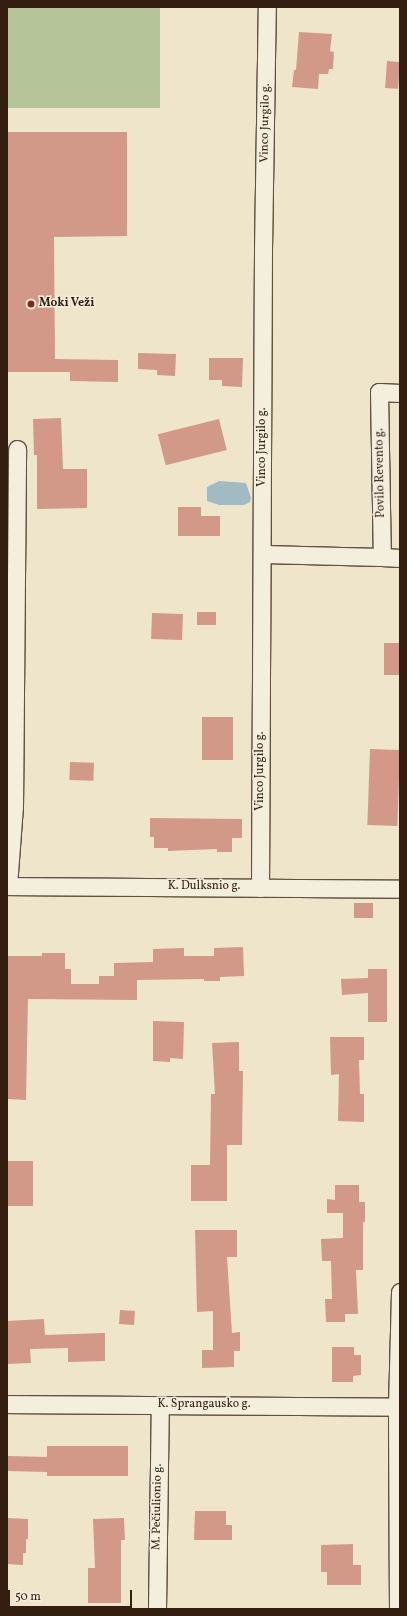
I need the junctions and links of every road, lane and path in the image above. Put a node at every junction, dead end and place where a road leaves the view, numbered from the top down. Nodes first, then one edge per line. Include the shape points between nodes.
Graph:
1 (267, 7) edge
2 (400, 393) edge
3 (17, 449) dead end
4 (262, 554) junction
5 (382, 557) junction
6 (400, 558) edge
7 (8, 886) edge
8 (260, 888) junction
9 (400, 889) edge
10 (400, 1292) edge
11 (7, 1404) edge
12 (160, 1405) junction
13 (399, 1406) edge
14 (157, 1609) edge
15 (398, 1609) edge

1 - 4 street, Vinco Jurgilo g.
2 - 5 street, Povilo Revento g. via 379,392
3 - 7 street via 14,807
4 - 5 street
4 - 8 street, Vinco Jurgilo g.
5 - 6 street
7 - 8 street, K. Dulksnio g.
8 - 9 street, K. Dulksnio g.
10 - 13 street
11 - 12 street, K. Sprangausko g.
12 - 13 street, K. Sprangausko g.
12 - 14 street, M. Pečiulionio g.
13 - 15 street

